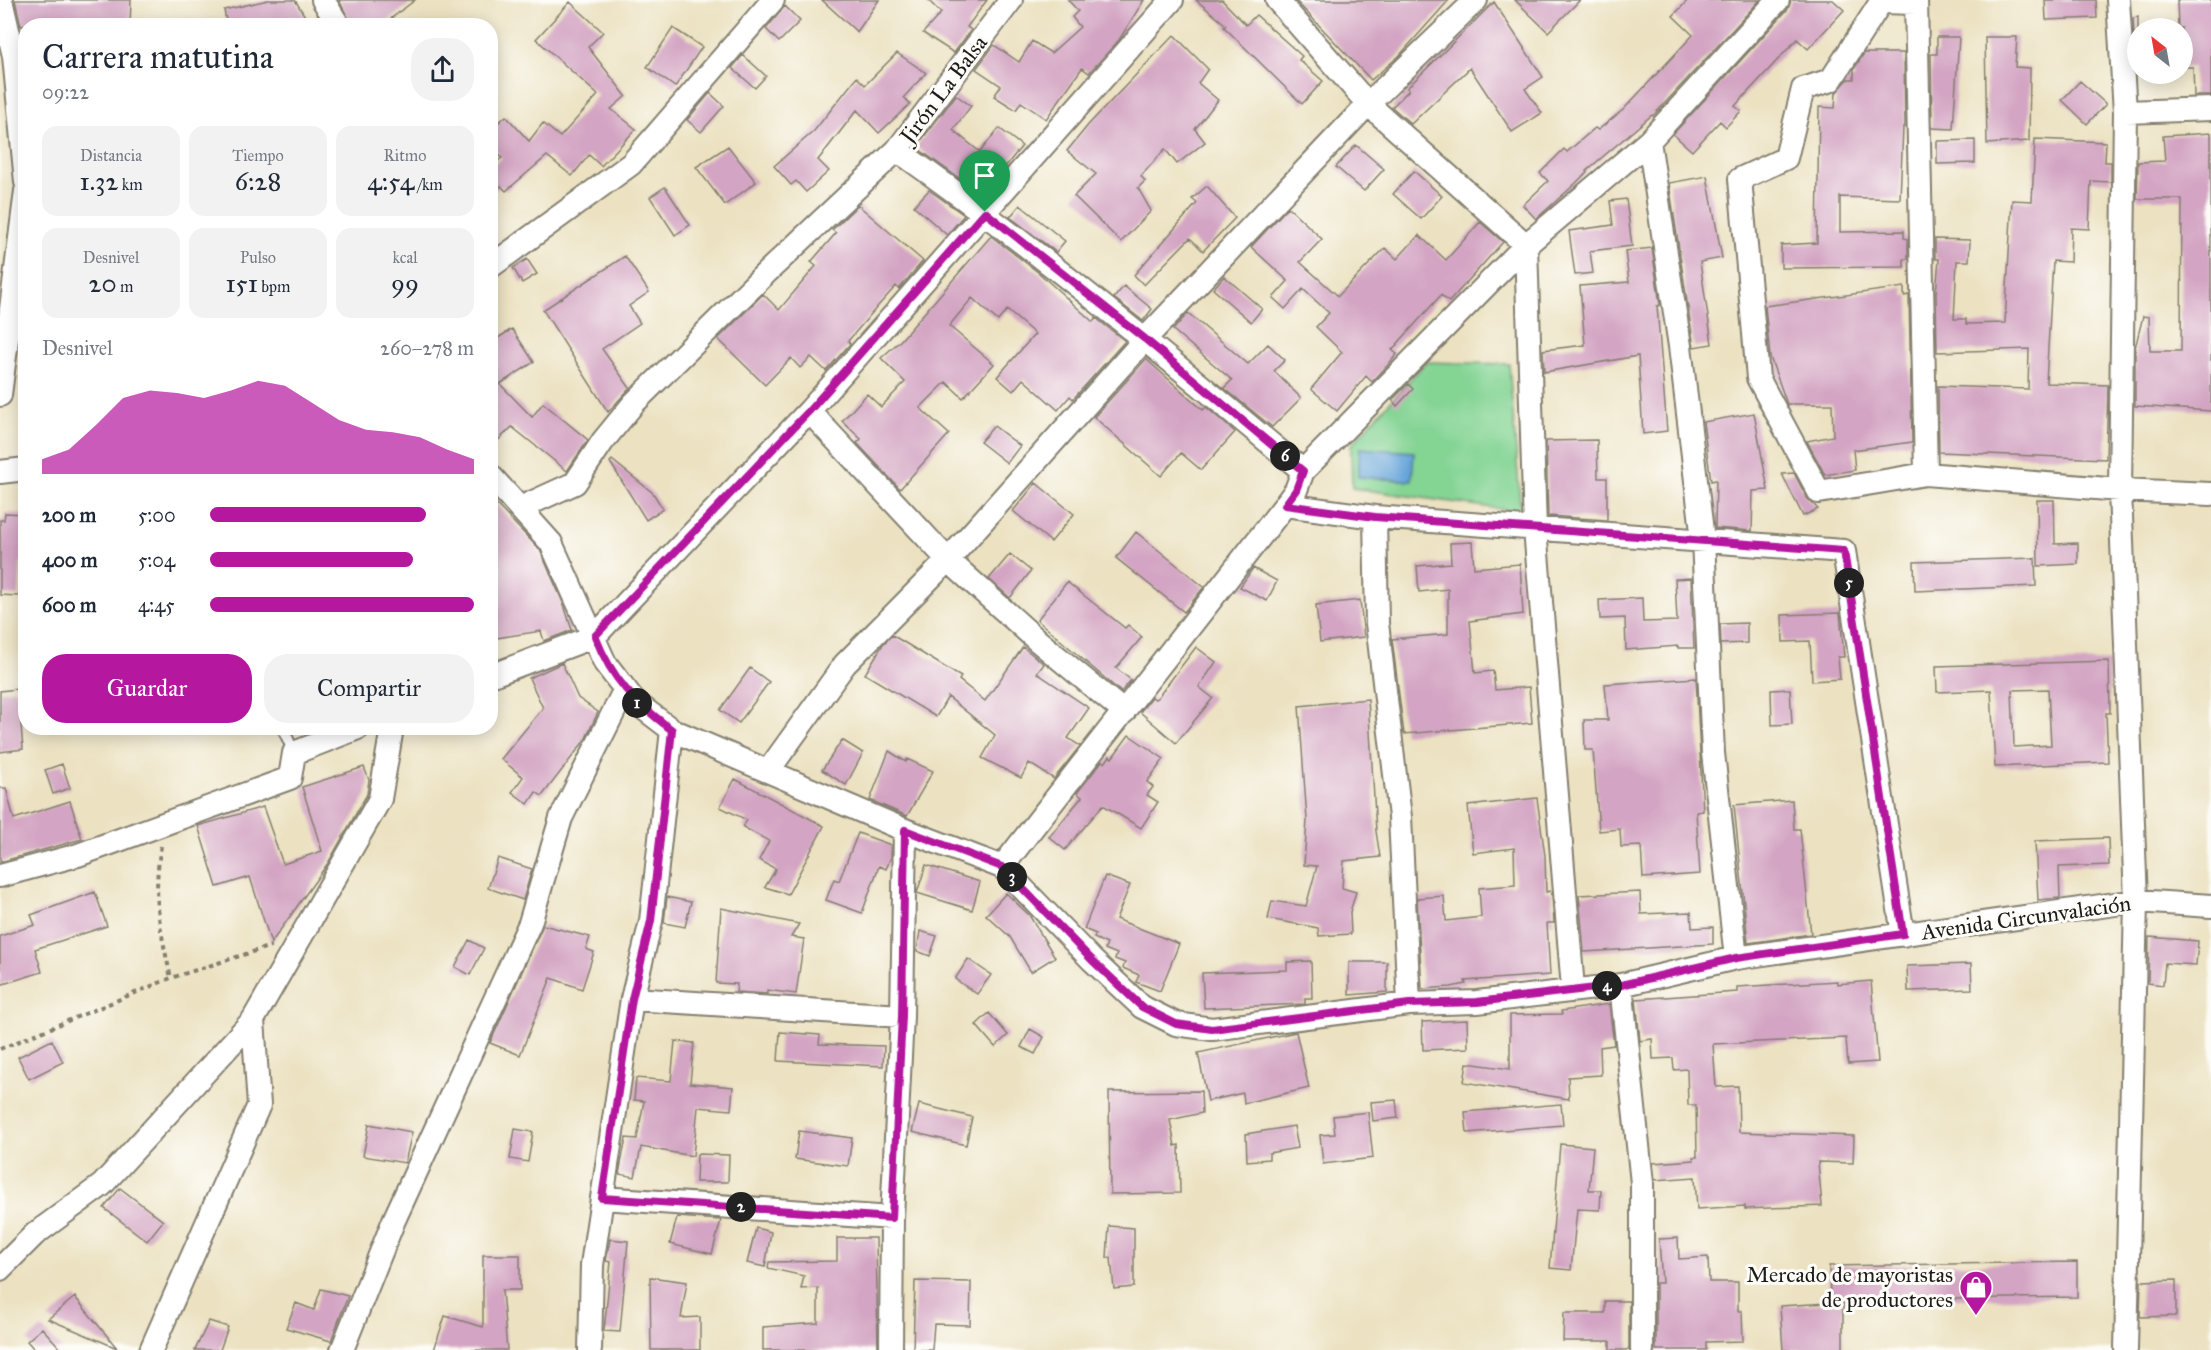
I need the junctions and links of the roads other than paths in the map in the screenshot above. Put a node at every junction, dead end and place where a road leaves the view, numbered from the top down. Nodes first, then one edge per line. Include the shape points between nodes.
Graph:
1 (1, 0) edge
2 (323, 0) edge
3 (773, 0) edge
4 (1011, 0) edge
5 (1172, 0) edge
6 (1277, 0) edge
7 (1476, 0) edge
8 (1778, 0) edge
9 (2118, 0) edge
10 (1916, 2) edge
11 (334, 18) edge
12 (18, 98) edge
13 (1368, 104) junction
14 (2211, 109) edge
15 (2125, 112) junction
16 (1649, 141) junction
17 (897, 150) junction
18 (985, 212) junction
19 (1526, 244) junction
20 (18, 253) edge
21 (498, 261) edge
22 (1145, 339) junction
23 (0, 395) edge
24 (809, 411) junction
25 (18, 470) edge
26 (1303, 471) junction
27 (0, 472) edge
28 (1926, 474) junction
29 (498, 484) edge
30 (2120, 490) junction
31 (2211, 494) edge
32 (1285, 505) junction
33 (520, 508) junction
34 (1375, 517) junction
35 (1535, 529) junction
36 (1703, 540) junction
37 (948, 560) junction
38 (595, 636) junction
39 (498, 673) edge
40 (625, 689) junction
41 (1124, 712) junction
42 (672, 730) junction
43 (286, 735) edge
44 (340, 735) edge
45 (391, 735) edge
46 (294, 753) junction
47 (768, 771) junction
48 (905, 830) junction
49 (1002, 867) junction
50 (0, 876) edge
51 (2136, 901) junction
52 (2211, 906) edge
53 (1903, 934) junction
54 (1736, 958) junction
55 (1621, 985) junction
56 (1574, 989) junction
57 (632, 999) junction
58 (1409, 1004) junction
59 (902, 1016) junction
60 (253, 1020) junction
61 (602, 1198) junction
62 (892, 1218) junction
63 (0, 1269) edge
64 (151, 1350) edge
65 (342, 1350) edge
66 (590, 1350) edge
67 (891, 1350) edge
68 (1642, 1350) edge
69 (2126, 1350) edge

1 - 12 street via 14,56
2 - 11 street
3 - 21 street via 631,164
4 - 17 street, Jirón La Balsa
5 - 18 street
6 - 13 street
7 - 13 street
8 - 16 street
9 - 15 street
10 - 28 street
10 - 28 street via 1881,2 1831,80 1803,89 1786,158 1740,179 1758,378 1819,492
13 - 19 street
13 - 22 street
14 - 15 street
15 - 30 street
16 - 19 street
16 - 36 street via 1680,346
17 - 18 street
17 - 33 street, Jirón La Balsa via 634,403 575,483
18 - 22 street
18 - 24 street
19 - 26 street
19 - 35 street
20 - 23 street
22 - 26 street
22 - 37 street
24 - 37 street
24 - 38 street
25 - 27 street
26 - 32 street
28 - 30 street
29 - 33 street, Avenida Circunvalación
30 - 31 street
30 - 51 street
32 - 34 street
32 - 41 street
33 - 38 street, Avenida Circunvalación via 551,543
34 - 35 street
34 - 58 street via 1377,623 1400,817
35 - 36 street
35 - 56 street
36 - 53 street via 1844,551
36 - 54 street via 1713,753
37 - 41 street
37 - 47 street via 845,664
38 - 39 street
38 - 40 street, Avenida Circunvalación via 605,663
40 - 42 street, Avenida Circunvalación via 635,702
40 - 65 street via 561,818 530,923 394,1220
41 - 49 street
42 - 47 street, Avenida Circunvalación
42 - 57 street via 651,921
43 - 46 lane
44 - 46 street
45 - 60 street via 380,799
46 - 50 street via 290,778 78,855
47 - 48 street, Avenida Circunvalación
48 - 49 street, Avenida Circunvalación
48 - 59 street
49 - 58 street, Avenida Circunvalación via 1142,1007 1176,1024 1212,1029
51 - 52 street, Avenida Circunvalación
51 - 53 street, Avenida Circunvalación
51 - 69 street
53 - 54 street, Avenida Circunvalación
54 - 55 street, Avenida Circunvalación
55 - 56 street, Avenida Circunvalación
55 - 68 street via 1642,1183
56 - 58 street, Avenida Circunvalación via 1477,1002
57 - 59 street
57 - 61 street
59 - 62 street
60 - 63 street via 102,1185 35,1234
60 - 64 street via 260,1105
61 - 62 street
61 - 66 street via 592,1265
62 - 67 street

